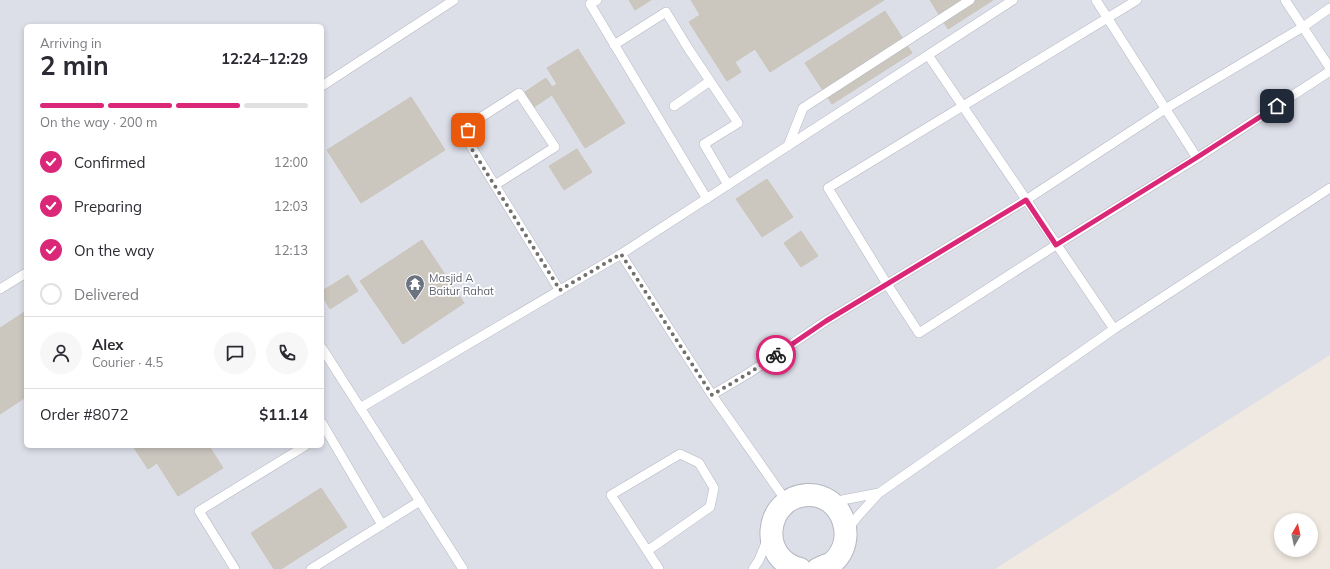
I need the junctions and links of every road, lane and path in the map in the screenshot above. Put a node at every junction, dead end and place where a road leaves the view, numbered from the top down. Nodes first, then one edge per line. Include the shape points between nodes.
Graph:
1 (454, 0) edge
2 (597, 0) edge
3 (970, 0) edge
4 (1013, 0) edge
5 (1096, 0) edge
6 (1137, 0) edge
7 (1285, 0) edge
8 (1330, 8) edge
9 (1108, 18) junction
10 (1303, 27) junction
11 (614, 45) junction
12 (928, 55) junction
13 (1330, 70) edge
14 (710, 81) junction
15 (324, 85) edge
16 (674, 106) dead end
17 (962, 106) junction
18 (1165, 109) junction
19 (788, 146) junction
20 (1196, 158) junction
21 (728, 185) junction
22 (495, 186) junction
23 (1330, 188) edge
24 (706, 199) junction
25 (1026, 200) junction
26 (1056, 245) junction
27 (621, 254) junction
28 (24, 274) edge
29 (887, 284) junction
30 (0, 289) edge
31 (560, 290) junction
32 (1114, 329) junction
33 (324, 351) edge
34 (712, 395) junction
35 (360, 408) junction
36 (325, 434) edge
37 (302, 448) edge
38 (879, 493) junction
39 (420, 501) junction
40 (787, 502) junction
41 (831, 502) junction
42 (382, 525) junction
43 (771, 531) junction
44 (846, 536) junction
45 (647, 550) junction
46 (235, 569) edge
47 (311, 569) edge
48 (463, 569) edge
49 (659, 569) edge
50 (753, 569) edge
51 (795, 569) edge
52 (818, 569) edge
53 (847, 569) edge

1 - 15 lane
2 - 11 lane via 590,4
3 - 19 lane via 803,108
4 - 12 lane
5 - 9 lane
6 - 9 lane
7 - 10 lane
8 - 10 lane
9 - 17 lane
9 - 18 lane
10 - 13 lane
10 - 18 lane
11 - 14 lane via 666,12
11 - 24 lane
12 - 17 lane
12 - 19 lane
13 - 20 lane
14 - 16 lane
14 - 21 lane via 738,122 704,144
17 - 25 lane
17 - 29 lane via 828,188
18 - 20 lane
18 - 25 lane
19 - 21 lane
20 - 26 lane
21 - 24 lane
22 - 22 lane via 468,143 468,130 472,123 519,94 555,147
22 - 31 lane
23 - 32 lane
24 - 27 lane
25 - 26 lane
25 - 29 lane
26 - 29 lane via 919,333
26 - 32 lane
27 - 31 lane
27 - 34 lane
28 - 30 lane
29 - 34 lane
31 - 35 lane
32 - 38 lane
33 - 35 lane
34 - 40 lane
35 - 39 lane
36 - 42 lane
37 - 46 lane via 200,511
38 - 41 lane
38 - 44 lane via 858,516
39 - 42 lane
39 - 48 lane
40 - 41 main road via 809,495
40 - 43 main road via 773,520
41 - 44 main road via 844,520
42 - 47 lane
43 - 50 lane
43 - 51 main road via 772,543 778,554
44 - 52 main road via 841,553 831,563
44 - 53 main road
45 - 45 lane via 611,494 680,454 699,463 714,488 710,507
45 - 49 lane

